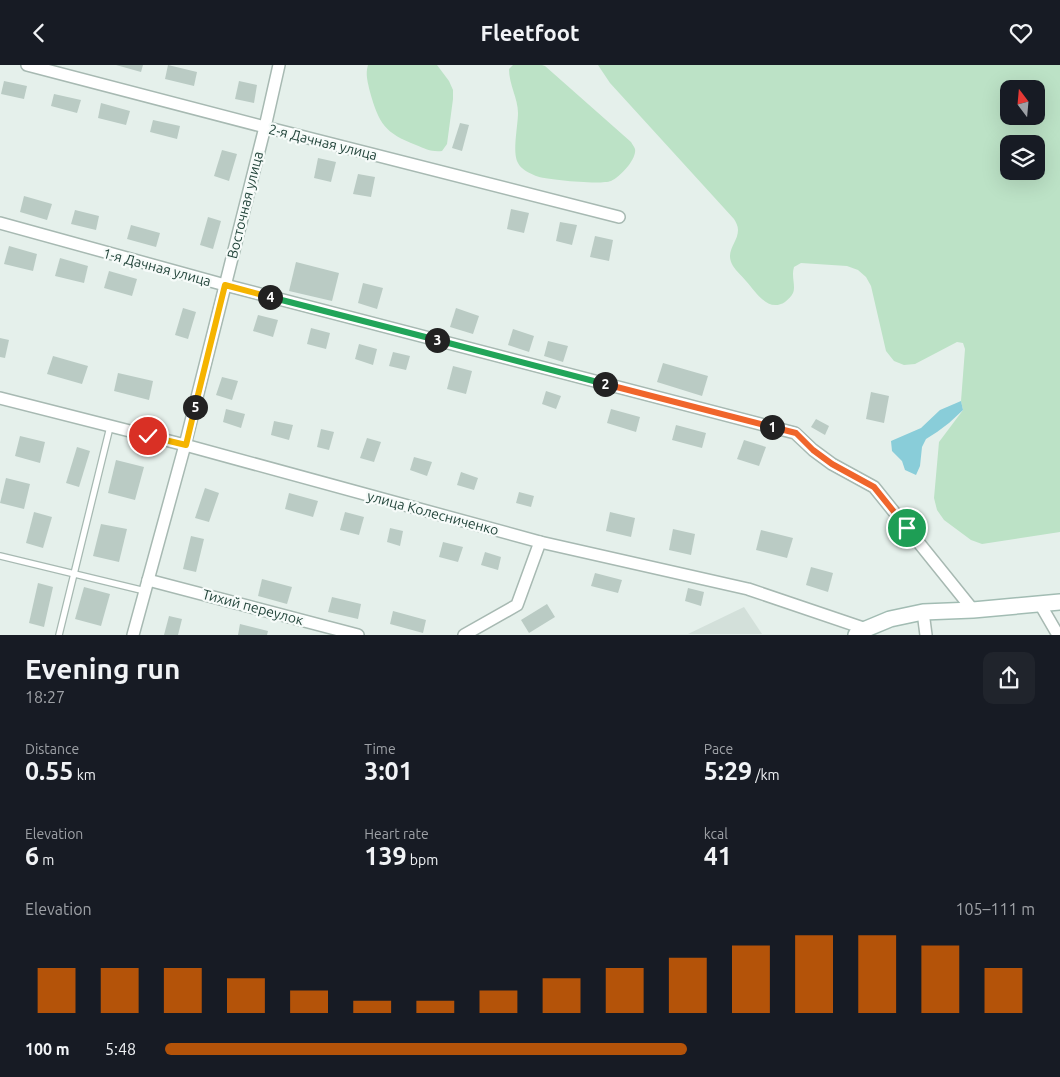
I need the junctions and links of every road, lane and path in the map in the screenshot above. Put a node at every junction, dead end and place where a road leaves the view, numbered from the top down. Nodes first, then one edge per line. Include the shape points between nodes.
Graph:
1 (27, 65) edge
2 (279, 65) edge
3 (265, 127) junction
4 (619, 217) dead end
5 (0, 223) edge
6 (225, 285) junction
7 (0, 398) edge
8 (110, 427) junction
9 (186, 445) junction
10 (540, 542) junction
11 (0, 556) edge
12 (74, 574) junction
13 (148, 580) junction
14 (145, 591) junction
15 (1060, 602) edge
16 (1040, 604) junction
17 (973, 610) junction
18 (923, 612) junction
19 (862, 633) edge
20 (59, 635) edge
21 (133, 635) edge
22 (358, 635) edge
23 (464, 635) edge
24 (926, 635) edge
25 (1058, 635) edge

1 - 3 street, 2-я Дачная улица
2 - 3 street, Восточная улица
3 - 4 street, 2-я Дачная улица
3 - 6 street, Восточная улица
5 - 6 street, 1-я Дачная улица
6 - 9 street, Восточная улица
6 - 17 street, 1-я Дачная улица via 796,433 832,464 874,487
7 - 8 street, улица Колесниченко
8 - 9 street, улица Колесниченко
8 - 12 lane
9 - 10 street, улица Колесниченко
9 - 13 street, Восточная улица
10 - 19 street, улица Колесниченко via 748,589
10 - 23 street via 517,605
11 - 12 lane
12 - 14 lane
12 - 20 lane
13 - 14 street, Восточная улица
13 - 22 street, Тихий переулок
14 - 21 street, Восточная улица
15 - 16 main road
16 - 17 main road
16 - 25 street
17 - 18 main road
18 - 19 main road via 890,619
18 - 24 street

